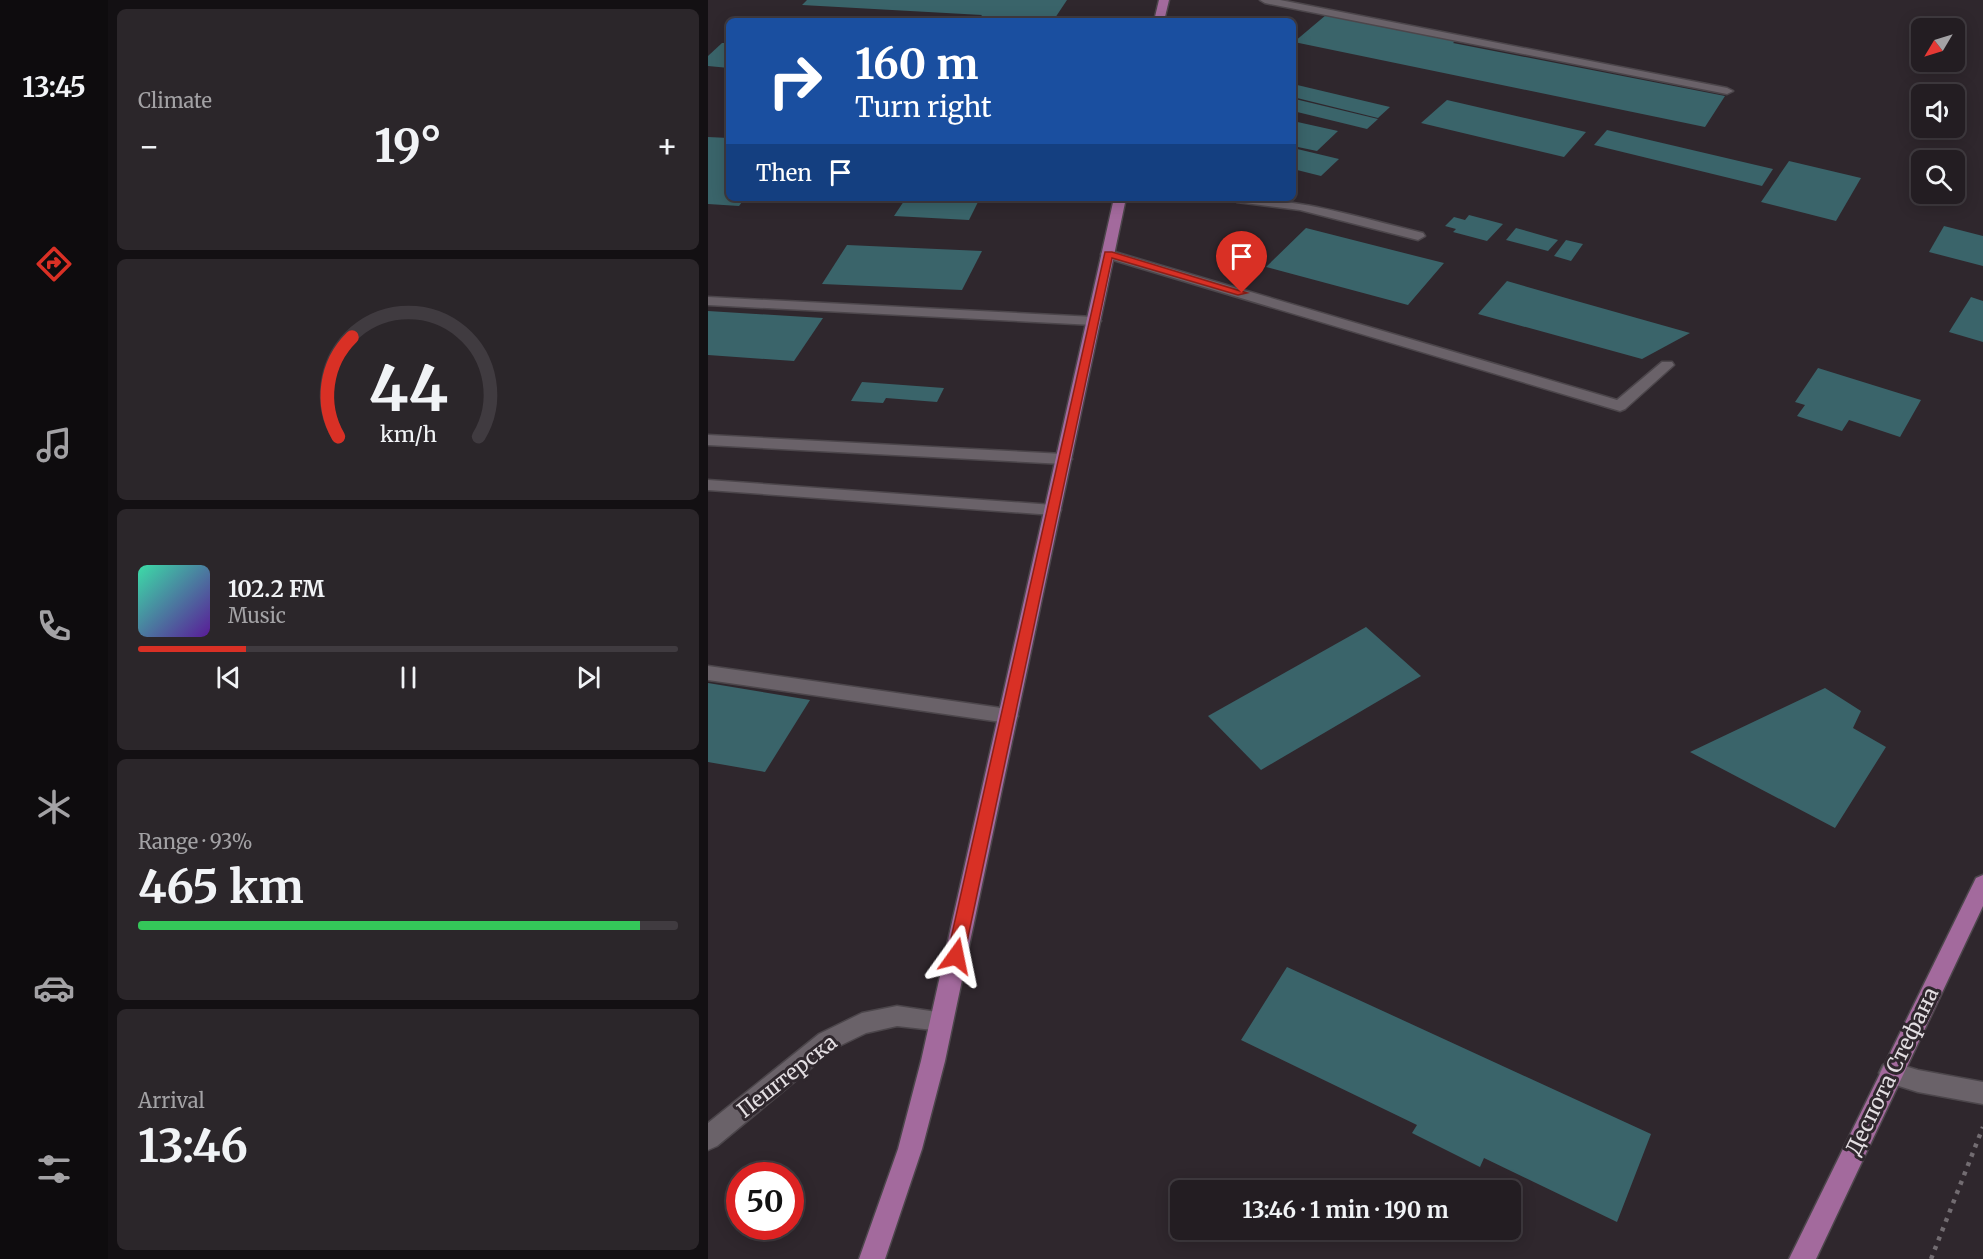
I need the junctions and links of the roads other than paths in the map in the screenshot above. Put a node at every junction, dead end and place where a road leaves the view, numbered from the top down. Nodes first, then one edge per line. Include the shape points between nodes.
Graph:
1 (1164, 0) edge
2 (1265, 0) edge
3 (1160, 18) edge
4 (1727, 91) dead end
5 (1119, 201) edge
6 (1261, 201) edge
7 (1418, 236) dead end
8 (1108, 254) junction
9 (708, 301) edge
10 (1094, 321) junction
11 (1667, 365) dead end
12 (708, 440) edge
13 (1064, 459) junction
14 (708, 485) edge
15 (1053, 510) junction
16 (708, 673) edge
17 (1008, 716) junction
18 (1983, 884) edge
19 (942, 1021) junction
20 (1891, 1073) junction
21 (1983, 1093) edge
22 (708, 1138) edge
23 (872, 1259) edge
24 (1802, 1259) edge

1 - 3 main road
2 - 4 street
5 - 8 main road
6 - 7 street via 1300,206
8 - 10 main road
8 - 11 street via 1620,406
9 - 10 street
10 - 13 main road
12 - 13 street
13 - 15 main road
14 - 15 street
15 - 17 main road
16 - 17 street
17 - 19 main road
18 - 20 main road, Деспота Стефана
19 - 22 street, Пештерска via 897,1016 862,1023 827,1041
19 - 23 main road via 910,1149
20 - 21 street
20 - 24 main road, Деспота Стефана

